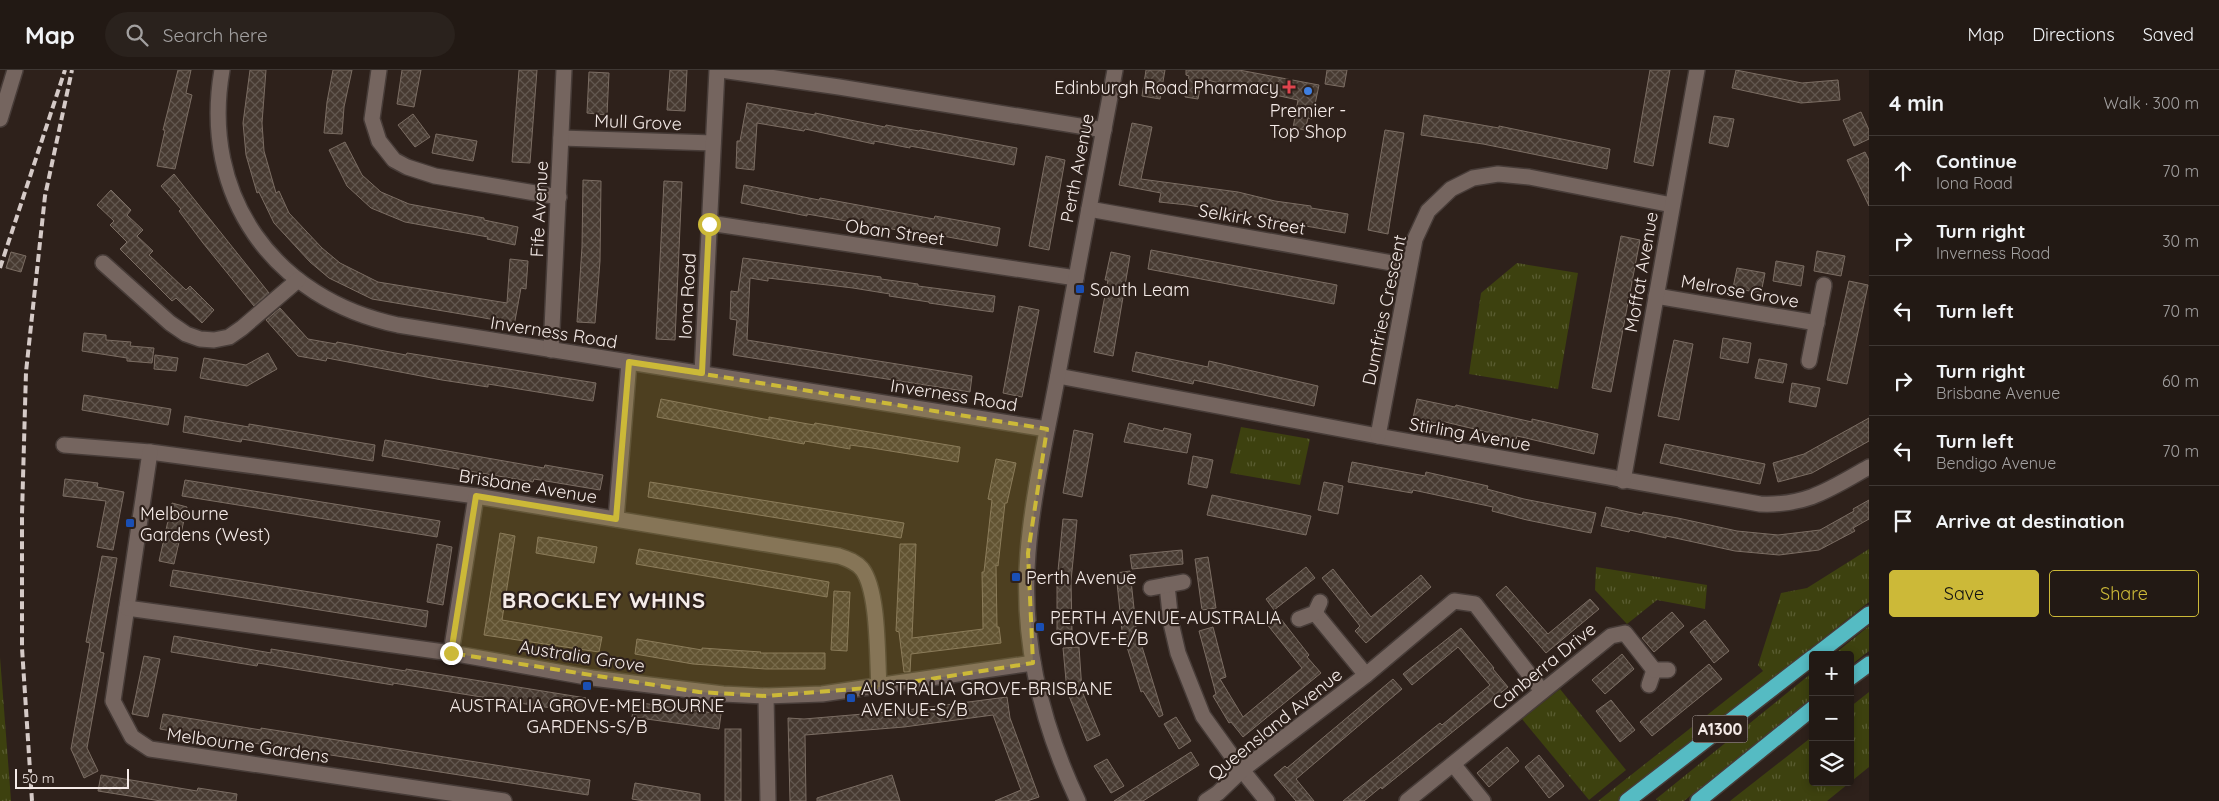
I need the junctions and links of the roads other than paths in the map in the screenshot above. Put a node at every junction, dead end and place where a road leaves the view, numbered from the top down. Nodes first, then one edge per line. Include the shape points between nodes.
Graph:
1 (15, 70) edge
2 (222, 70) edge
3 (379, 70) edge
4 (564, 70) edge
5 (717, 70) edge
6 (721, 70) edge
7 (1114, 70) edge
8 (1697, 70) edge
9 (0, 119) edge
10 (1104, 130) junction
11 (561, 138) junction
12 (713, 143) junction
13 (558, 197) junction
14 (1672, 205) junction
15 (1089, 209) junction
16 (709, 224) junction
17 (102, 263) dead end
18 (1409, 266) junction
19 (1076, 278) junction
20 (298, 280) junction
21 (1824, 285) dead end
22 (1656, 296) junction
23 (1817, 323) junction
24 (551, 350) junction
25 (1810, 361) dead end
26 (629, 362) junction
27 (702, 373) junction
28 (1058, 376) junction
29 (1047, 429) junction
30 (1378, 436) junction
31 (64, 445) dead end
32 (150, 452) junction
33 (1869, 467) edge
34 (1623, 481) junction
35 (476, 496) junction
36 (616, 519) junction
37 (1151, 588) dead end
38 (127, 608) junction
39 (1869, 614) edge
40 (1299, 619) dead end
41 (1821, 651) edge
42 (451, 653) junction
43 (1809, 660) edge
44 (1032, 663) junction
45 (1869, 664) edge
46 (1366, 675) junction
47 (1854, 675) edge
48 (1649, 685) dead end
49 (879, 687) junction
50 (1542, 691) junction
51 (766, 696) junction
52 (1809, 711) edge
53 (1453, 764) junction
54 (1242, 770) junction
55 (504, 801) edge
56 (768, 801) edge
57 (1078, 801) edge
58 (1206, 801) edge
59 (1267, 801) edge
60 (1407, 801) edge
61 (1483, 801) edge
62 (1627, 801) edge
63 (1698, 801) edge

1 - 9 street
2 - 20 street, Inverness Road via 217,123 228,183 257,238 282,268
3 - 13 street via 372,119 379,141 394,160 435,176
4 - 11 street, Fife Avenue
5 - 12 street, Iona Road
6 - 10 street
7 - 10 street, Perth Avenue
8 - 14 street, Moffat Avenue
10 - 15 street, Perth Avenue
11 - 12 street, Mull Grove
11 - 13 street, Fife Avenue
12 - 16 street, Iona Road
13 - 24 street, Fife Avenue
14 - 18 street, Dumfries Crescent via 1530,177 1498,174 1473,178 1451,189 1428,211 1415,240
14 - 22 street, Moffat Avenue
15 - 18 street, Selkirk Street
15 - 19 street, Perth Avenue
16 - 19 street, Oban Street
16 - 27 street, Iona Road
17 - 20 street via 170,323 200,339 229,336
18 - 30 street, Dumfries Crescent
19 - 28 street, Perth Avenue
20 - 24 street, Inverness Road via 334,304 377,321
21 - 23 street, Melrose Grove
22 - 23 street, Melrose Grove
22 - 34 street, Moffat Avenue
23 - 25 street, Melrose Grove
24 - 26 street, Inverness Road
26 - 27 street, Inverness Road
26 - 36 street
27 - 29 street, Inverness Road
28 - 29 street, Perth Avenue
28 - 30 street, Stirling Avenue
29 - 44 street, Perth Avenue via 1028,553 1027,605
30 - 34 street, Stirling Avenue
31 - 32 street, Brisbane Avenue
32 - 35 street, Brisbane Avenue
32 - 38 street, Melbourne Gardens
33 - 34 street, Stirling Avenue via 1812,497 1783,505
35 - 36 street, Brisbane Avenue
35 - 42 street
36 - 49 street, Brisbane Avenue via 852,560 870,583 874,600
37 - 54 street via 1175,584 1171,623 1178,653 1203,716
38 - 42 street, Australia Grove
38 - 55 street, Melbourne Gardens via 113,701 132,736 150,749
39 - 41 highway
40 - 46 street, Queensland Avenue via 1318,607
42 - 51 street, Australia Grove via 592,678 700,692
43 - 62 highway, A1300
44 - 49 street, Australia Grove
44 - 57 street, Perth Avenue via 1051,737
45 - 47 highway
46 - 50 street, Queensland Avenue via 1454,600 1475,604
46 - 54 street, Queensland Avenue
48 - 50 street, Canberra Drive via 1661,670 1625,633 1610,636
49 - 51 street, Australia Grove
50 - 53 street, Canberra Drive
51 - 56 street
52 - 63 highway, A1300
53 - 60 street, Canberra Drive
53 - 61 street
54 - 58 street, Queensland Avenue
54 - 59 street

